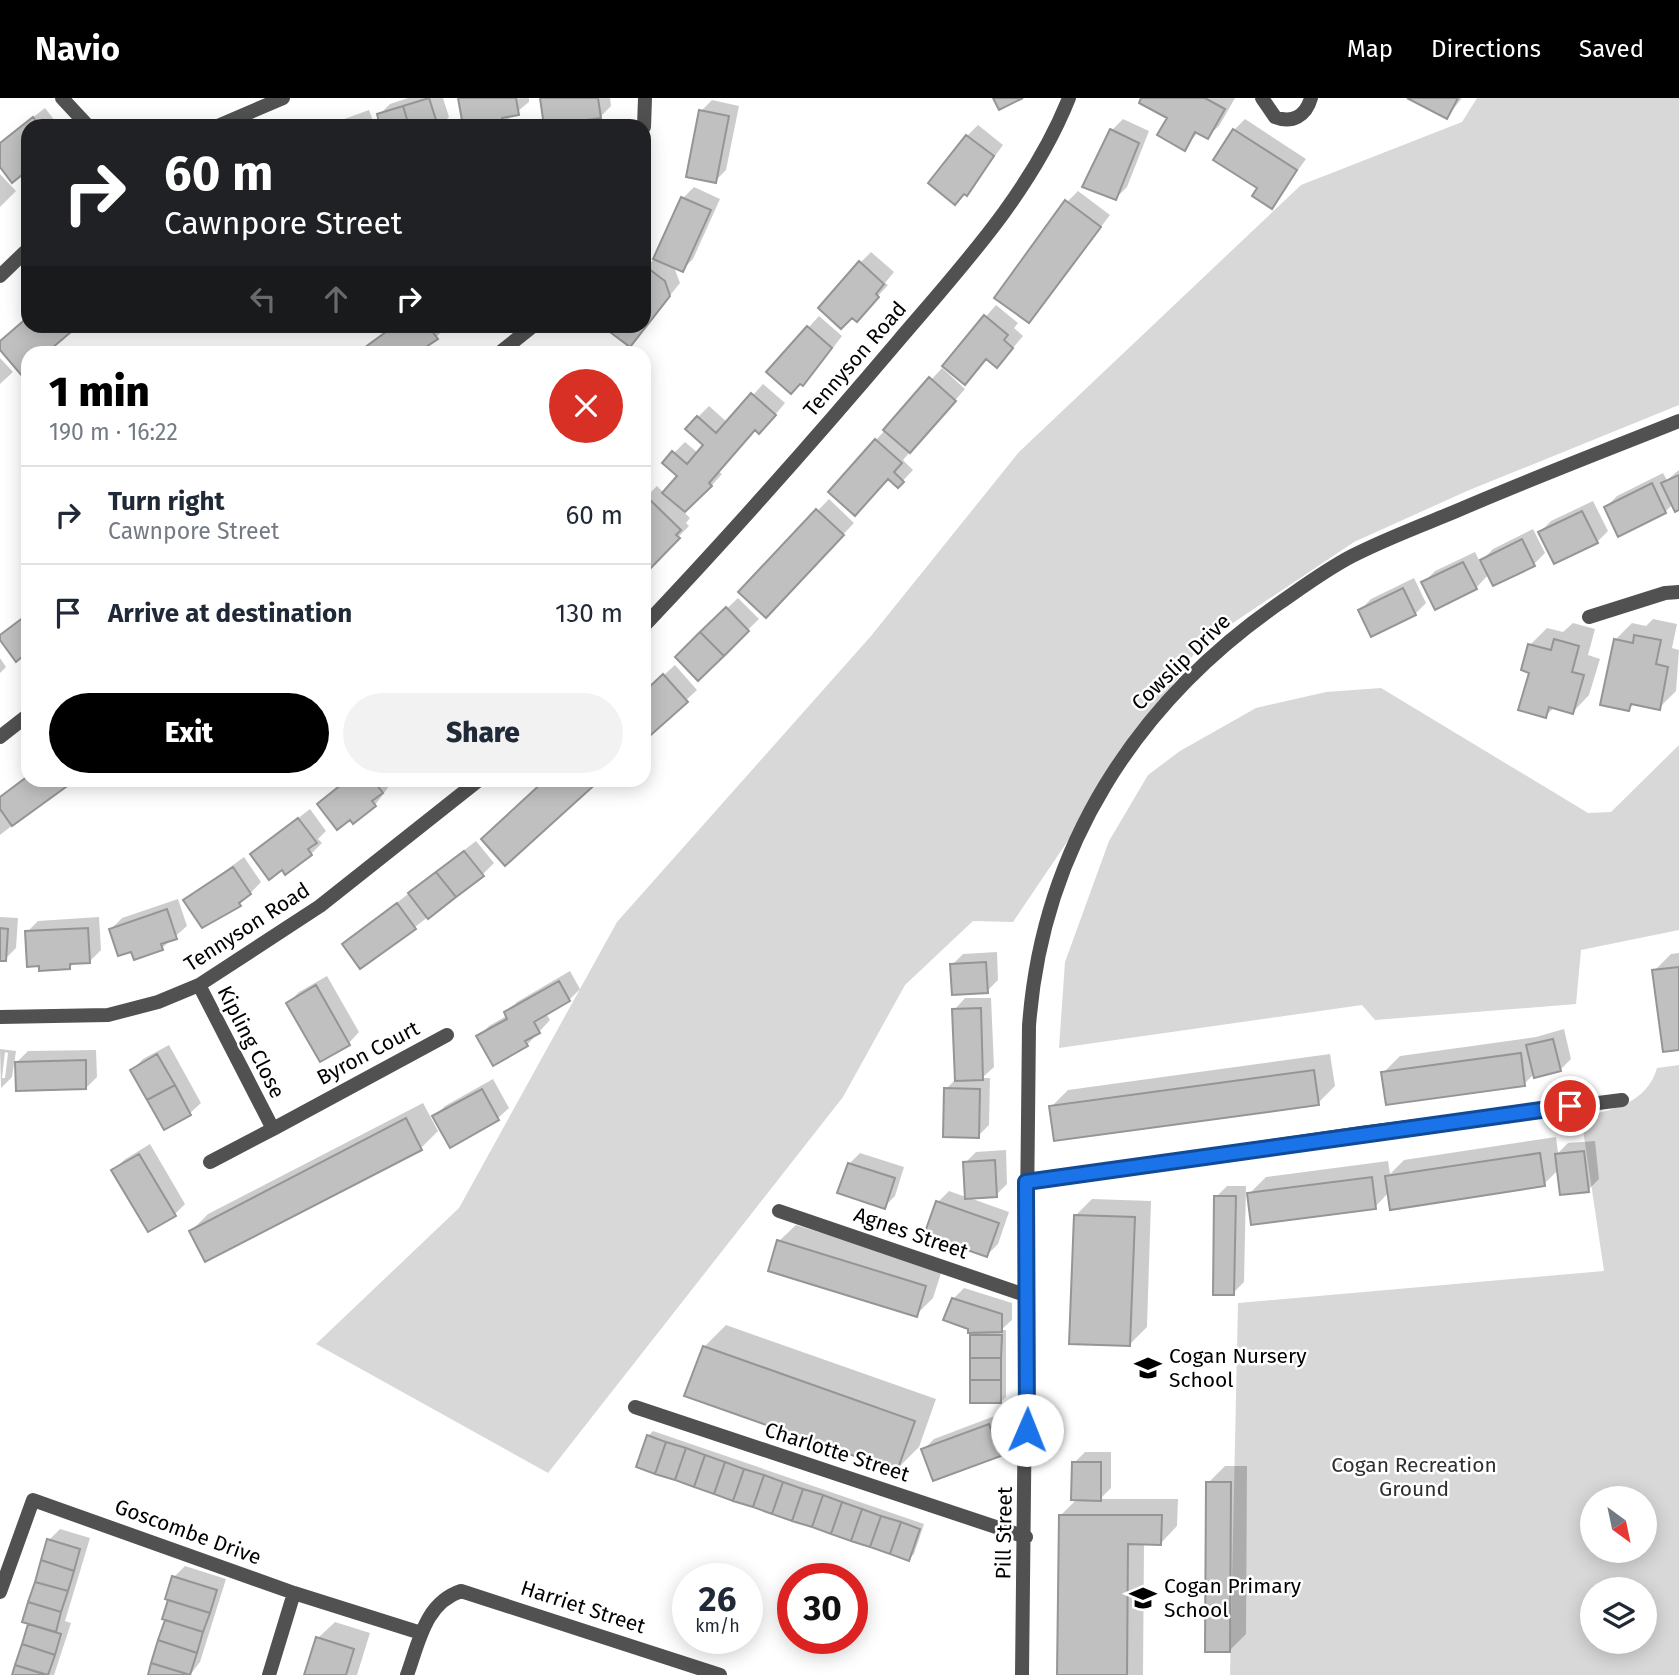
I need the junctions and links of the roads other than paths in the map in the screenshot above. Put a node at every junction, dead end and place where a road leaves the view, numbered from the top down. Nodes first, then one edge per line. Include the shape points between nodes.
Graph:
1 (62, 98) edge
2 (283, 98) edge
3 (645, 98) edge
4 (1069, 98) edge
5 (1262, 98) edge
6 (1311, 98) edge
7 (82, 119) edge
8 (235, 119) edge
9 (644, 119) edge
10 (21, 256) edge
11 (0, 276) edge
12 (524, 333) edge
13 (508, 346) edge
14 (1679, 421) edge
15 (1679, 592) edge
16 (1589, 617) dead end
17 (651, 618) edge
18 (21, 721) edge
19 (0, 737) edge
20 (470, 787) edge
21 (199, 985) junction
22 (0, 1017) edge
23 (447, 1035) dead end
24 (1622, 1100) dead end
25 (272, 1129) junction
26 (210, 1161) dead end
27 (1026, 1182) junction
28 (779, 1212) dead end
29 (1028, 1296) junction
30 (635, 1407) dead end
31 (1026, 1537) junction
32 (0, 1591) edge
33 (294, 1593) junction
34 (421, 1633) junction
35 (269, 1675) edge
36 (407, 1675) edge
37 (720, 1675) edge
38 (1022, 1675) edge

1 - 7 street
2 - 8 street
3 - 9 street
4 - 17 street, Tennyson Road via 1035,167 969,258
5 - 6 street via 1275,117 1289,120 1303,114
10 - 11 street
12 - 13 street
14 - 27 street, Cowslip Drive via 1351,556 1251,623 1155,714 1106,783 1073,844 1041,941 1029,1026
15 - 16 street
18 - 19 street
20 - 21 street, Tennyson Road via 320,906
21 - 22 street, Tennyson Road via 108,1015
21 - 25 street, Kipling Close
23 - 25 street, Byron Court
24 - 27 street
25 - 26 street, Kipling Close
27 - 29 street, Pill Street
28 - 29 street, Agnes Street
29 - 31 street, Pill Street
30 - 31 street, Charlotte Street
31 - 38 street, Pill Street
32 - 33 street, Goscombe Drive via 33,1500
33 - 34 street, Goscombe Drive
33 - 35 street
34 - 36 street
34 - 37 street, Harriet Street via 435,1605 453,1593 471,1592

